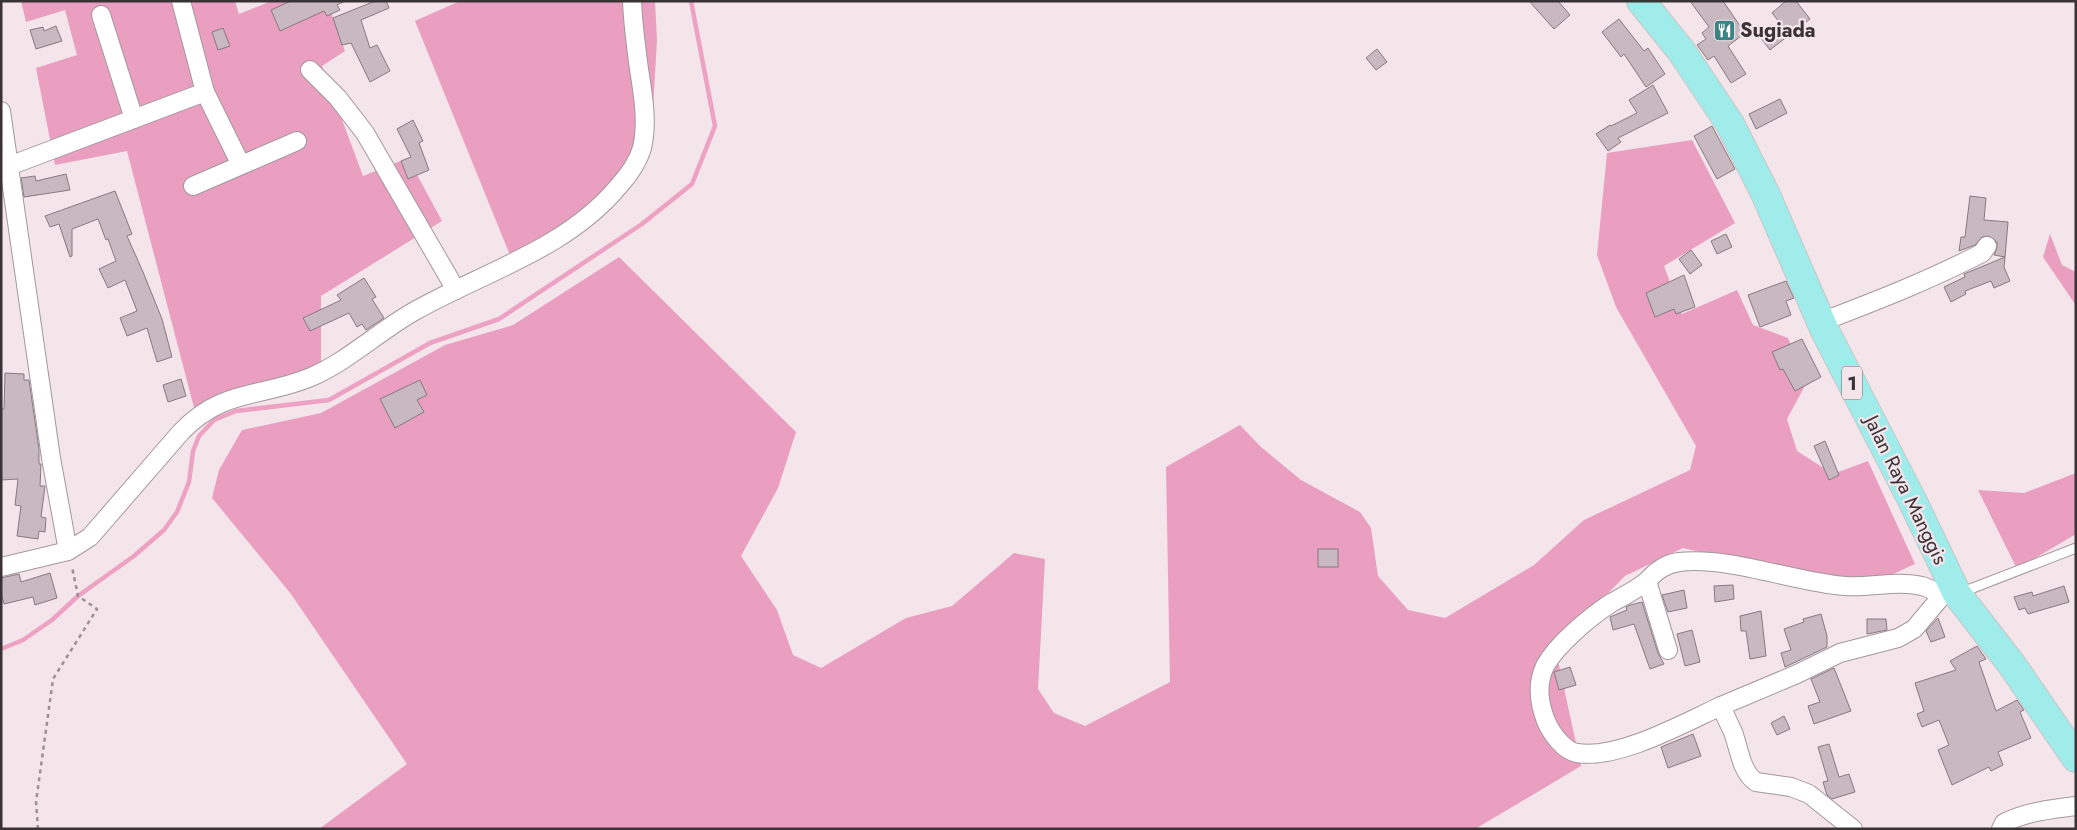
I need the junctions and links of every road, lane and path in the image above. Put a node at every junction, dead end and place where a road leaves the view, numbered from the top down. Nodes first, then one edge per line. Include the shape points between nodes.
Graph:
1 (181, 1) edge
2 (632, 1) edge
3 (1641, 1) edge
4 (101, 15) dead end
5 (310, 70) dead end
6 (205, 92) junction
7 (1, 111) edge
8 (134, 119) junction
9 (297, 141) dead end
10 (241, 165) junction
11 (9, 166) junction
12 (193, 186) dead end
13 (1986, 246) dead end
14 (456, 290) junction
15 (1821, 322) junction
16 (2076, 548) edge
17 (68, 551) junction
18 (1, 567) edge
19 (1647, 581) junction
20 (1951, 591) junction
21 (1668, 650) dead end
22 (1721, 706) junction
23 (2076, 758) edge
24 (2076, 806) edge
25 (38, 829) edge
26 (1853, 829) edge
27 (2001, 829) edge

1 - 6 street
2 - 14 street via 645,120 641,150 634,164 607,200 560,238
3 - 15 highway, Jalan Raya Manggis / 1 via 1682,52 1730,124 1765,192
4 - 8 street
5 - 14 street via 338,98 365,133
6 - 8 street
6 - 10 street
7 - 11 street
8 - 11 street
9 - 10 street
10 - 12 street
11 - 17 street via 51,458
13 - 15 street via 1982,253 1935,276
14 - 17 street via 413,312 320,373 235,398 195,417 90,538
15 - 20 highway, Jalan Raya Manggis / 1 via 1913,502
16 - 20 lane
17 - 18 street
17 - 25 path via 78,596 97,609 53,679 36,802
19 - 20 street via 1668,564 1714,563 1846,586 1915,585
19 - 21 street
19 - 22 street via 1589,620 1545,666 1539,686 1540,705 1548,726 1560,742 1575,753 1589,753 1630,747
20 - 22 street via 1914,629 1898,638 1840,653
20 - 23 highway, Jalan Raya Manggis / 1 via 2012,664
22 - 26 street via 1752,780 1791,787 1809,794
24 - 27 street via 2031,813 2004,823

